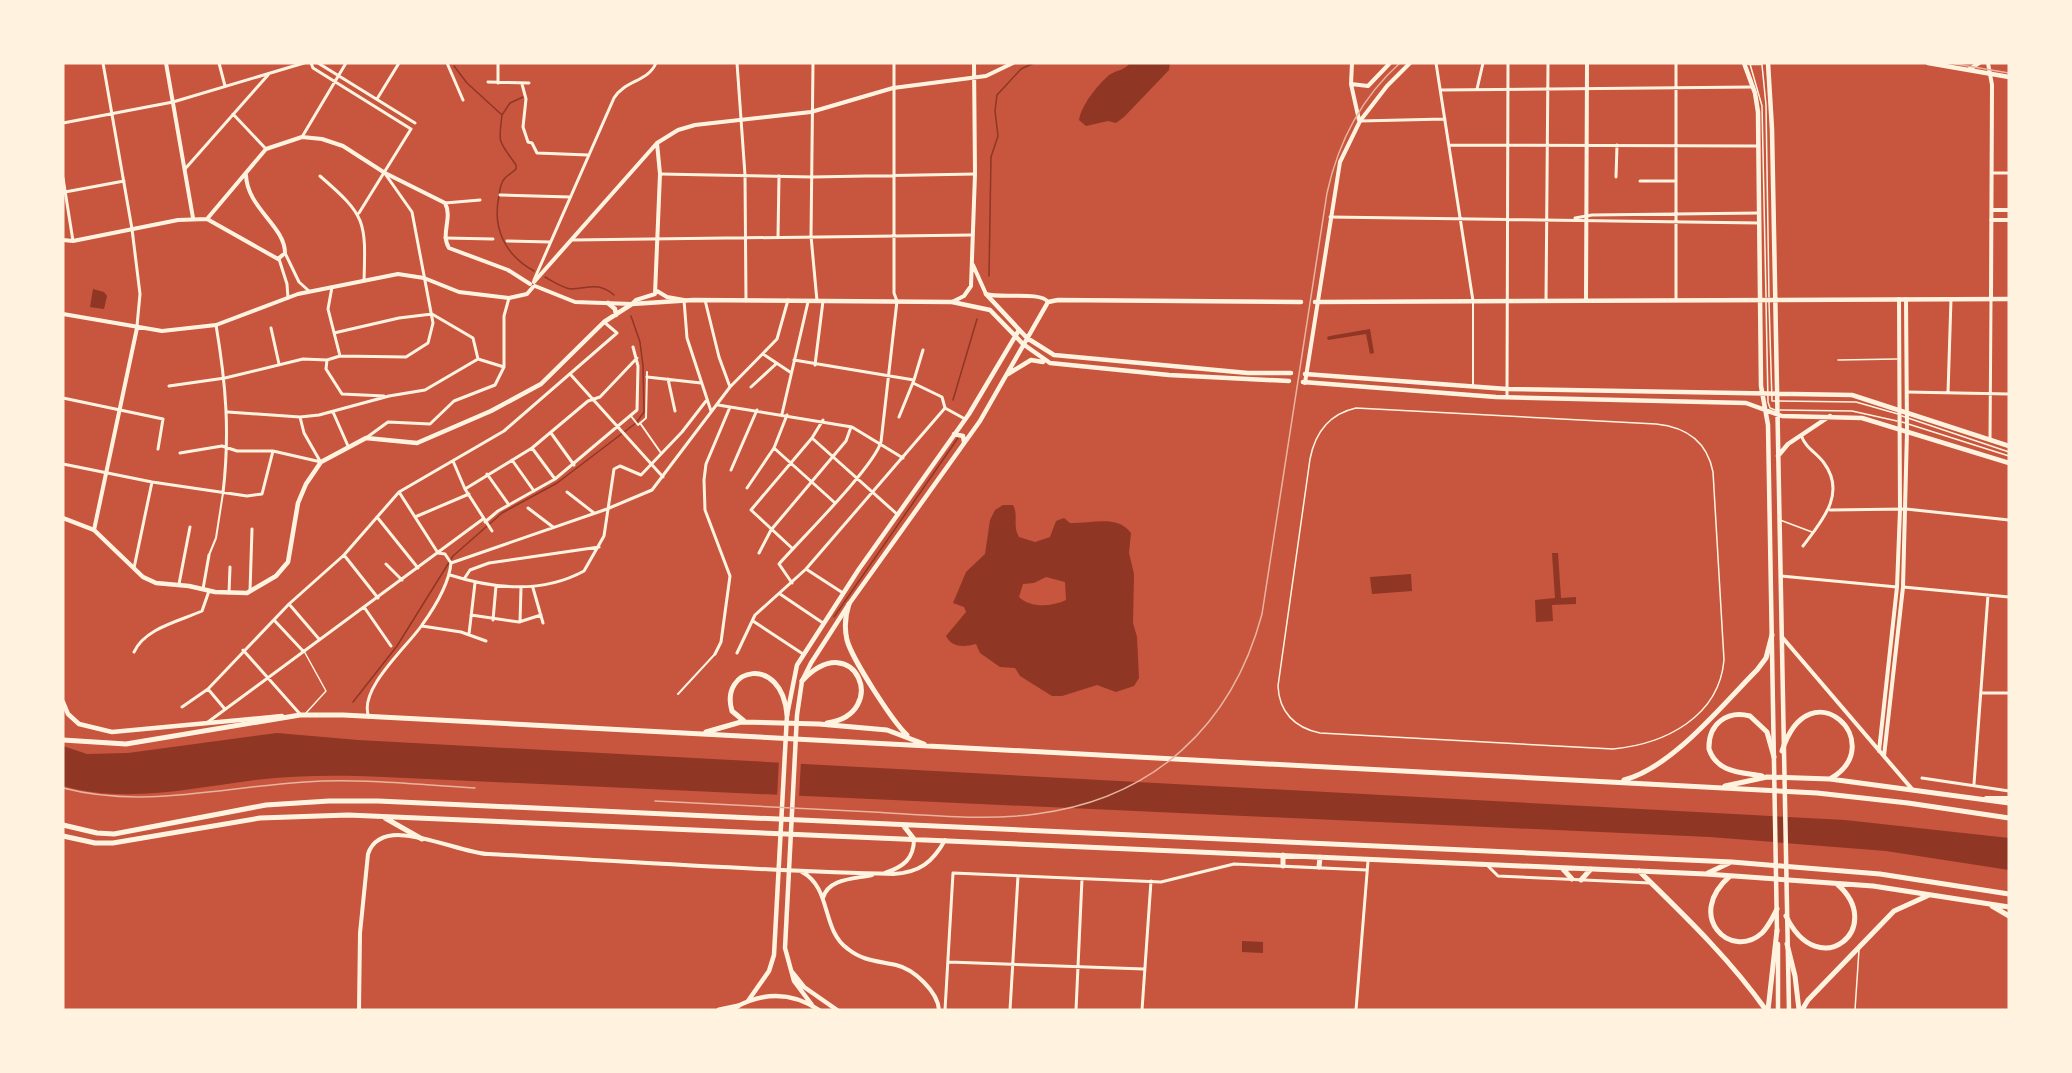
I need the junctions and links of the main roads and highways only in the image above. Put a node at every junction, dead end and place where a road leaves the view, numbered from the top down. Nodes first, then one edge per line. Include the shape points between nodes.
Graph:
1 (1744, 63) edge
2 (1750, 63) edge
3 (1761, 63) edge
4 (1768, 63) edge
5 (1928, 63) edge
6 (1979, 63) edge
7 (1968, 70) junction
8 (2009, 77) edge
9 (1765, 227) junction
10 (986, 294) road end
11 (1767, 299) junction
12 (2009, 299) edge
13 (1301, 302) dead end
14 (1316, 302) road end
15 (608, 303) road end
16 (616, 315) junction
17 (1019, 330) junction
18 (1015, 337) junction
19 (1027, 338) junction
20 (1023, 344) junction
21 (1050, 363) junction
22 (1291, 373) dead end
23 (1305, 374) road end
24 (1004, 378) junction
25 (1290, 381) dead end
26 (1304, 382) road end
27 (1769, 395) junction
28 (1766, 410) junction
29 (1776, 412) junction
30 (1831, 415) junction
31 (954, 434) junction
32 (964, 442) junction
33 (2009, 446) edge
34 (1777, 459) junction
35 (2009, 463) edge
36 (63, 518) edge
37 (849, 604) junction
38 (1772, 634) junction
39 (802, 681) junction
40 (63, 702) edge
41 (302, 715) junction
42 (787, 715) junction
43 (746, 722) junction
44 (819, 724) junction
45 (702, 733) junction
46 (911, 738) junction
47 (63, 740) edge
48 (926, 745) junction
49 (1782, 751) junction
50 (1774, 757) junction
51 (1767, 777) junction
52 (1830, 779) junction
53 (1620, 781) junction
54 (1717, 787) junction
55 (2009, 800) edge
56 (381, 816) junction
57 (2009, 818) edge
58 (63, 825) edge
59 (903, 825) junction
60 (63, 836) edge
61 (422, 839) road end
62 (914, 839) junction
63 (1283, 855) junction
64 (1320, 857) junction
65 (1732, 862) junction
66 (1283, 866) road end
67 (1319, 867) road end
68 (1562, 868) junction
69 (1591, 869) junction
70 (1639, 871) junction
71 (1706, 874) junction
72 (1731, 876) junction
73 (1572, 879) road end
74 (1581, 880) road end
75 (1836, 883) junction
76 (1932, 894) junction
77 (2009, 894) edge
78 (1988, 903) junction
79 (2009, 907) edge
80 (1777, 909) junction
81 (1786, 916) junction
82 (2009, 916) edge
83 (1777, 930) junction
84 (1787, 945) junction
85 (788, 964) junction
86 (748, 1001) junction
87 (812, 1005) junction
88 (738, 1006) junction
89 (719, 1010) edge
90 (731, 1010) edge
91 (819, 1010) edge
92 (837, 1010) edge
93 (1767, 1010) edge
94 (1779, 1010) edge
95 (1789, 1010) edge
96 (1801, 1010) edge

1 - 9 main road via 1757,106 1759,213
2 - 3 main road
4 - 9 main road
5 - 7 main road
6 - 7 main road
7 - 8 main road
9 - 11 main road
9 - 11 main road
10 - 17 main road
11 - 12 main road
11 - 14 main road
11 - 27 main road
11 - 27 main road
13 - 19 main road via 1055,300 1048,302
15 - 16 main road via 614,306
16 - 18 main road via 632,304 684,300 952,302 990,310
16 - 36 main road via 541,384 490,411 417,443 366,438 321,462 298,502 288,562 276,576 250,591 229,593 156,583 94,530
17 - 18 main road
17 - 19 main road
18 - 20 main road
18 - 31 main road
19 - 20 main road
19 - 22 main road via 1054,355 1081,359
20 - 21 main road
20 - 24 main road
21 - 24 main road via 1031,360
21 - 25 main road via 1180,376
23 - 27 main road via 1507,389
24 - 32 main road
26 - 28 main road via 1507,397 1741,402
27 - 28 main road
27 - 29 main road via 1776,402
27 - 33 main road via 1851,395 1907,418
28 - 29 main road
28 - 38 main road
29 - 30 main road
29 - 34 main road
30 - 34 main road via 1785,447
30 - 35 main road via 1858,417
31 - 32 main road via 963,436
31 - 42 main road via 803,654 795,672
32 - 37 main road
34 - 49 main road
37 - 39 main road
37 - 46 main road via 845,626 850,650 896,722
38 - 50 main road
38 - 53 main road via 1766,658 1758,670 1668,758 1649,771
39 - 44 main road via 818,666 831,662 852,668 860,680 862,694 853,713
39 - 85 main road via 787,890
40 - 41 main road via 73,720 101,731 134,732
41 - 45 main road
41 - 47 main road via 126,744
42 - 43 main road via 784,694 777,683 762,674 750,675 737,681 730,693 732,711
42 - 86 main road via 772,963
43 - 44 main road
43 - 45 main road
44 - 46 main road via 887,730
45 - 48 main road
46 - 48 main road
48 - 53 main road
49 - 52 main road via 1790,729 1804,716 1824,712 1837,717 1850,733 1852,753 1847,766
49 - 81 main road
50 - 51 main road via 1767,732 1750,716 1720,720 1710,734 1709,749 1716,763 1729,770
50 - 80 main road
51 - 52 main road
51 - 54 main road
52 - 55 main road
53 - 54 main road
54 - 57 main road via 1881,800
56 - 60 main road via 313,814 260,818 112,843
56 - 61 main road
56 - 62 main road
58 - 59 main road via 114,834 260,806 346,801
59 - 62 main road
59 - 65 main road
62 - 63 main road
63 - 64 main road
63 - 66 main road
64 - 67 main road
64 - 68 main road
65 - 71 main road
65 - 77 main road via 1880,874
68 - 69 main road
68 - 73 main road
69 - 70 main road
69 - 74 main road
70 - 71 main road
70 - 93 main road via 1721,954
71 - 72 main road
72 - 75 main road
72 - 80 main road via 1711,900 1711,920 1723,936 1752,940 1768,927
75 - 76 main road
75 - 81 main road via 1851,898 1855,912 1851,933 1837,945 1808,945 1795,934
76 - 78 main road
76 - 96 main road via 1900,906
78 - 79 main road
78 - 82 main road
80 - 83 main road
81 - 84 main road
83 - 93 main road
83 - 94 main road
84 - 95 main road
84 - 96 main road
85 - 87 main road via 795,985
85 - 92 main road via 804,987
86 - 87 main road via 780,996
86 - 88 main road
87 - 91 main road
88 - 89 main road
88 - 90 main road

